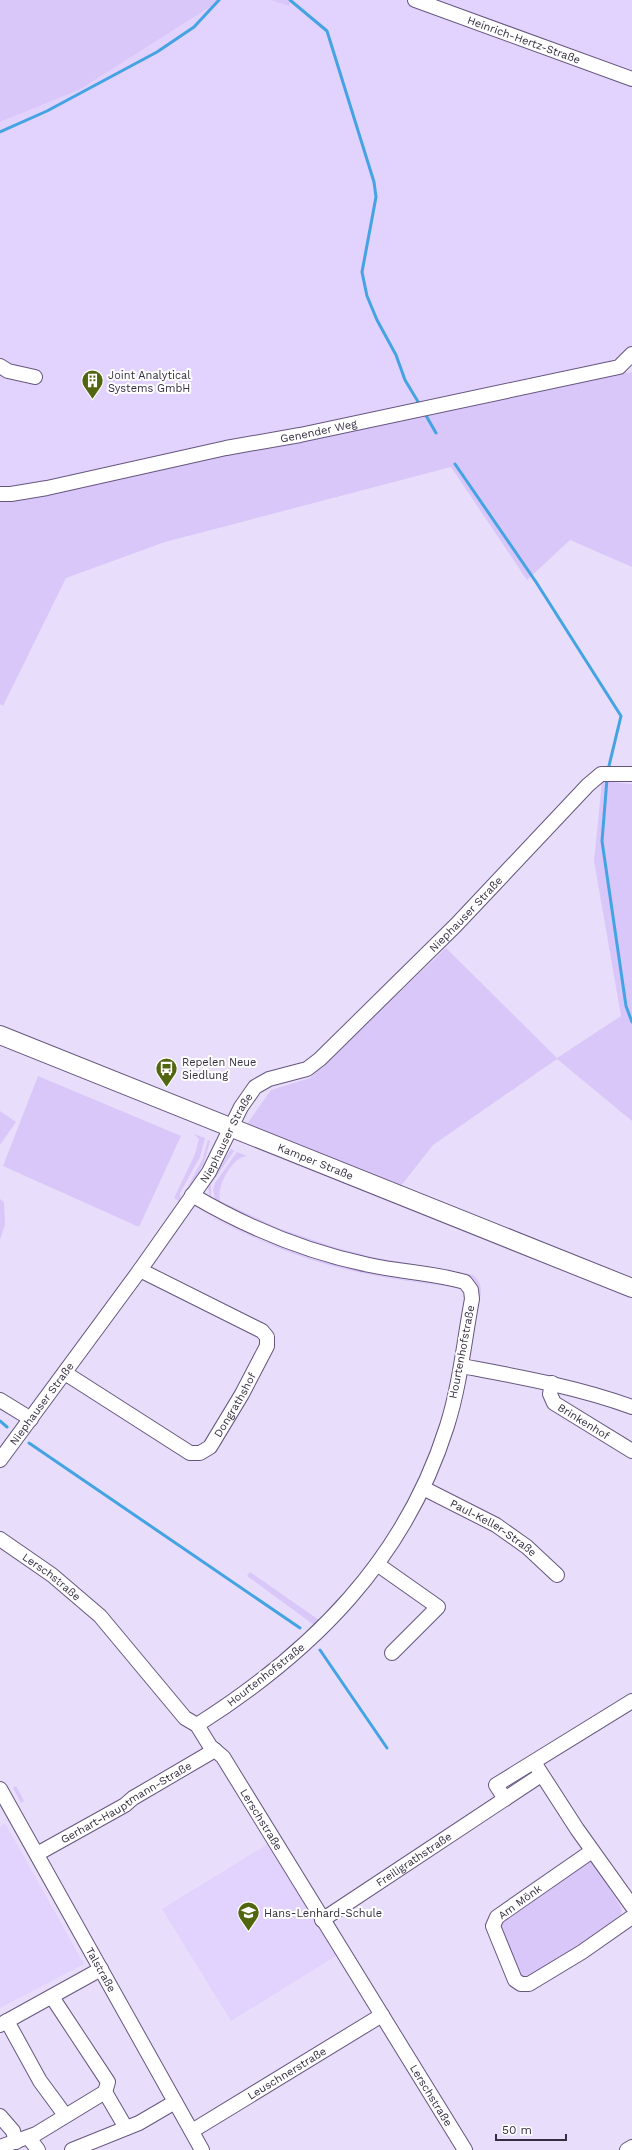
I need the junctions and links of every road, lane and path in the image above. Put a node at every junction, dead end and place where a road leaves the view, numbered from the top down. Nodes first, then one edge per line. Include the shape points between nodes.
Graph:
1 (416, 0) edge
2 (632, 80) edge
3 (632, 354) edge
4 (0, 366) edge
5 (36, 377) dead end
6 (0, 494) edge
7 (632, 774) edge
8 (0, 1036) edge
9 (231, 1128) junction
10 (192, 1195) junction
11 (140, 1270) junction
12 (632, 1288) edge
13 (462, 1366) junction
14 (65, 1373) junction
15 (552, 1383) junction
16 (0, 1400) edge
17 (632, 1407) edge
18 (31, 1419) junction
19 (632, 1451) edge
20 (0, 1460) edge
21 (423, 1488) junction
22 (0, 1539) edge
23 (377, 1564) junction
24 (557, 1575) dead end
25 (392, 1653) dead end
26 (632, 1701) edge
27 (197, 1725) junction
28 (215, 1750) junction
29 (534, 1762) junction
30 (541, 1775) junction
31 (0, 1789) edge
32 (505, 1799) junction
33 (592, 1851) junction
34 (37, 1854) junction
35 (632, 1906) edge
36 (632, 1917) edge
37 (322, 1920) junction
38 (101, 1969) junction
39 (52, 1997) junction
40 (382, 2014) junction
41 (4, 2023) edge
42 (105, 2092) junction
43 (175, 2102) junction
44 (65, 2115) junction
45 (0, 2116) edge
46 (126, 2128) junction
47 (192, 2132) junction
48 (23, 2140) junction
49 (0, 2147) edge
50 (632, 2147) edge
51 (38, 2150) edge
52 (72, 2150) edge
53 (202, 2150) edge
54 (465, 2150) edge
55 (627, 2150) edge

1 - 2 street, Heinrich-Hertz-Straße
3 - 6 street, Genender Weg via 619,367 300,435 226,448 47,488
4 - 5 street via 8,372
7 - 9 street, Niephauser Straße via 601,774 588,785 456,925 320,1059 307,1069 269,1079 255,1087
8 - 9 main road, Kamper Straße
9 - 10 street, Niephauser Straße via 209,1172
9 - 12 main road, Kamper Straße
10 - 11 street, Niephauser Straße
10 - 13 street, Hourtenhofstraße via 224,1214 294,1244 331,1256 465,1282 471,1290 472,1299
11 - 14 street, Niephauser Straße
11 - 14 street, Dongrathshof via 262,1332 267,1338 266,1346 242,1394 210,1447 190,1453
13 - 15 street, Brinkenhof
13 - 21 street, Hourtenhofstraße via 447,1425
14 - 18 street, Niephauser Straße
15 - 17 street, Brinkenhof via 599,1395
15 - 19 street, Brinkenhof via 550,1394 554,1403
16 - 18 street
18 - 20 street, Niephauser Straße
21 - 23 street, Hourtenhofstraße via 400,1531
21 - 24 street, Paul-Keller-Straße via 496,1525 527,1547
22 - 27 street, Lerschstraße via 52,1575 100,1616 185,1718
23 - 25 street via 438,1607
23 - 27 street, Hourtenhofstraße via 329,1621 290,1659 241,1698
26 - 29 street
27 - 28 street, Lerschstraße
28 - 34 street, Gerhart-Hauptmann-Straße via 125,1805
28 - 37 street, Lerschstraße via 223,1756
29 - 30 street
29 - 32 street via 496,1785
30 - 32 street, Freiligrathstraße
30 - 33 street
31 - 34 street, Talstraße
32 - 37 street, Freiligrathstraße
33 - 35 street
33 - 36 street, Am Mönk via 497,1917 493,1926 515,1980 521,1984 529,1984 582,1952
34 - 38 street, Talstraße
37 - 40 street, Lerschstraße
38 - 39 street
38 - 43 street, Talstraße
39 - 41 street
39 - 42 street via 108,2082
40 - 47 street, Leuschnerstraße
40 - 54 street, Lerschstraße
41 - 44 street via 40,2081
42 - 44 street
42 - 46 street
43 - 46 street
43 - 47 street, Talstraße
44 - 48 street
45 - 48 street
46 - 52 street
47 - 53 street, Talstraße
48 - 49 street
48 - 51 street
50 - 55 street

